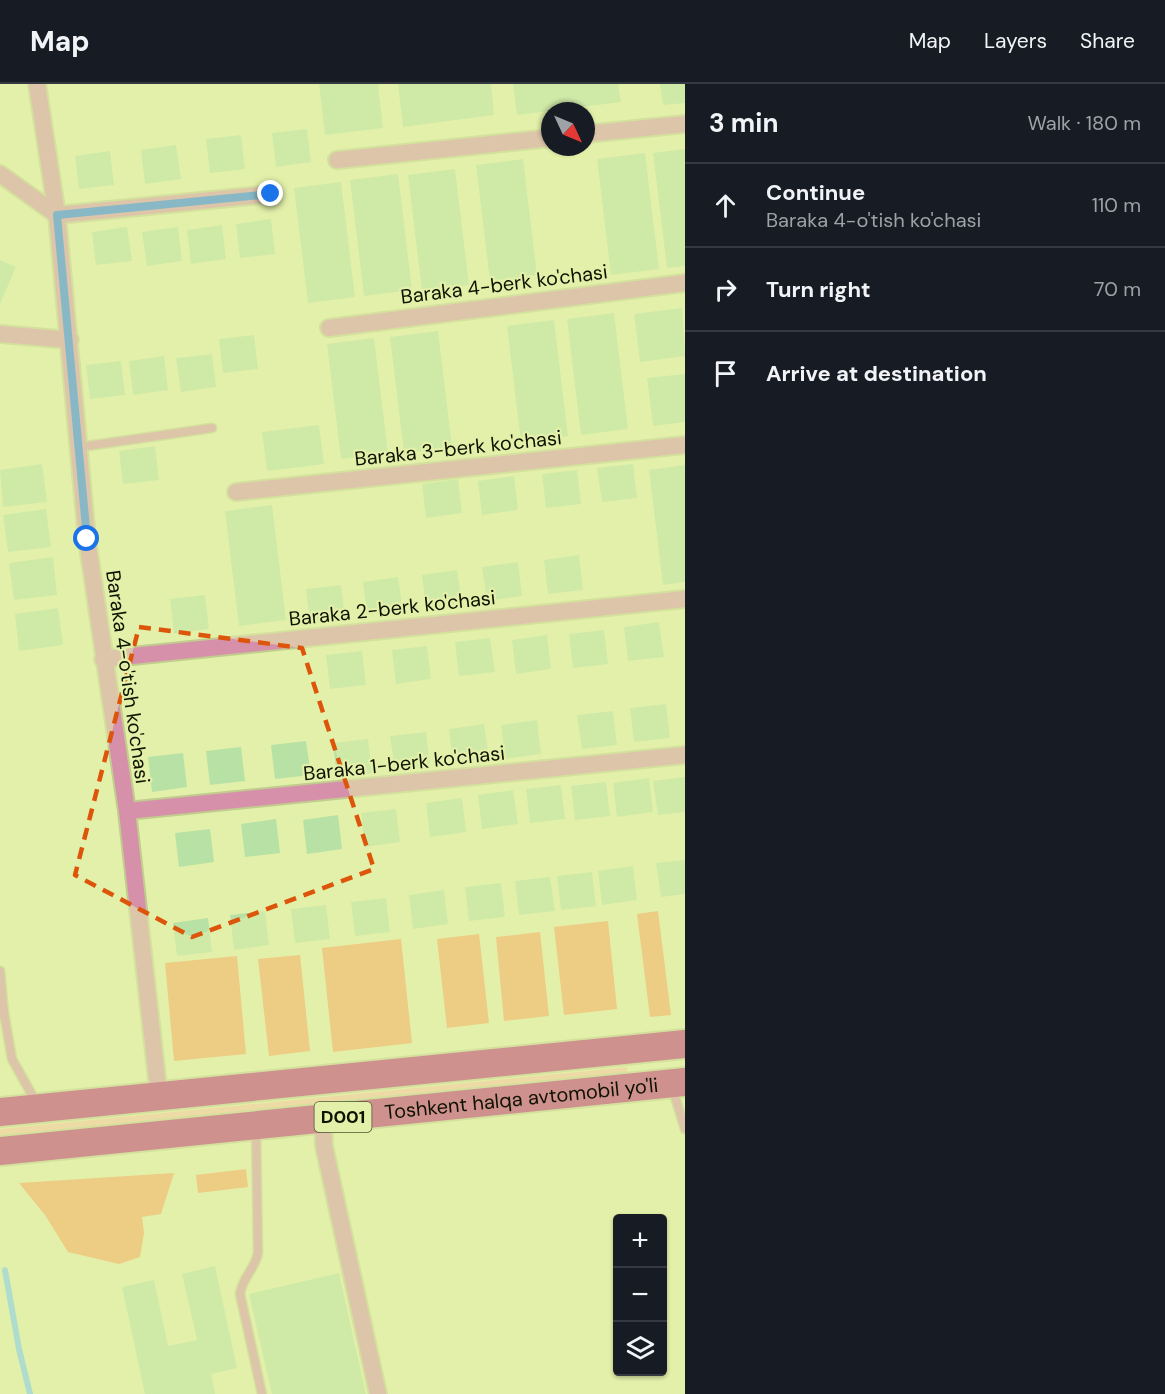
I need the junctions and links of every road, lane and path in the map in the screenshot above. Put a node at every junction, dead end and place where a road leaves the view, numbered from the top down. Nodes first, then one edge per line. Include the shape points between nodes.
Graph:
1 (37, 84) edge
2 (685, 124) edge
3 (595, 133) edge
4 (541, 139) edge
5 (338, 160) dead end
6 (0, 174) edge
7 (271, 194) dead end
8 (57, 215) junction
9 (685, 283) edge
10 (329, 328) dead end
11 (0, 334) edge
12 (70, 340) junction
13 (212, 428) dead end
14 (685, 445) edge
15 (80, 447) junction
16 (236, 492) dead end
17 (685, 599) edge
18 (103, 659) junction
19 (685, 755) edge
20 (127, 811) junction
21 (0, 971) edge
22 (2, 1013) edge
23 (675, 1045) edge
24 (678, 1083) edge
25 (159, 1096) junction
26 (39, 1108) junction
27 (0, 1112) edge
28 (323, 1119) junction
29 (256, 1125) junction
30 (685, 1129) edge
31 (0, 1151) edge
32 (262, 1394) edge
33 (378, 1394) edge

1 - 8 street, Baraka 4-o'tish ko'chasi
2 - 3 street
4 - 5 street
6 - 8 street
7 - 8 street
8 - 12 street, Baraka 4-o'tish ko'chasi
9 - 10 street, Baraka 4-berk ko'chasi
11 - 12 street
12 - 15 street, Baraka 4-o'tish ko'chasi
13 - 15 lane
14 - 16 street, Baraka 3-berk ko'chasi
15 - 18 street, Baraka 4-o'tish ko'chasi
17 - 18 street, Baraka 2-berk ko'chasi
18 - 20 street, Baraka 4-o'tish ko'chasi
19 - 20 street, Baraka 1-berk ko'chasi
20 - 25 street, Baraka 4-o'tish ko'chasi
21 - 22 lane
22 - 26 lane via 12,1059
23 - 24 highway
23 - 25 highway, Toshkent halqa avtomobil yo'li / D001
24 - 28 highway, Toshkent halqa avtomobil yo'li / D001
24 - 30 lane
25 - 26 highway, Toshkent halqa avtomobil yo'li / D001
26 - 27 highway, Toshkent halqa avtomobil yo'li / D001
28 - 29 highway, Toshkent halqa avtomobil yo'li / D001
28 - 33 street via 324,1146
29 - 31 highway, Toshkent halqa avtomobil yo'li / D001
29 - 32 lane via 258,1253 240,1294

